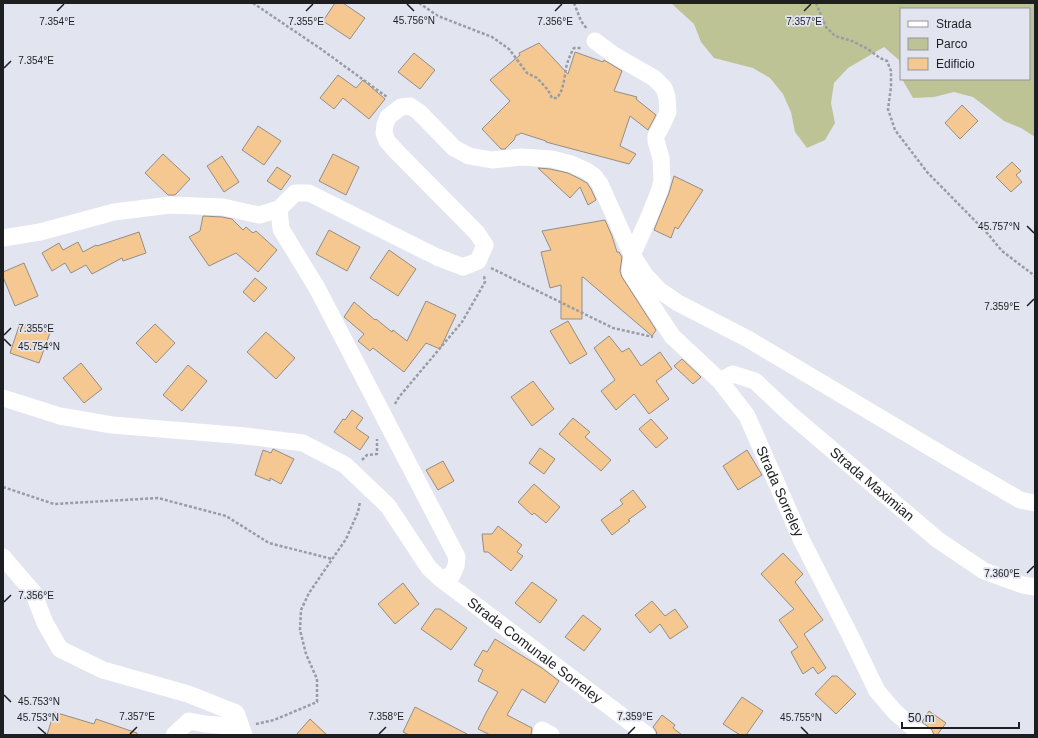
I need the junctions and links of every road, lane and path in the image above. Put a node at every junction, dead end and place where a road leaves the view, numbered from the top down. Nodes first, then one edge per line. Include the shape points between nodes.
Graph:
1 (253, 3) edge
2 (420, 3) edge
3 (574, 3) edge
4 (816, 3) edge
5 (595, 41) junction
6 (401, 107) junction
7 (278, 209) junction
8 (3, 238) edge
9 (632, 255) junction
10 (478, 261) junction
11 (1035, 276) edge
12 (672, 336) junction
13 (720, 381) junction
14 (3, 398) edge
15 (386, 422) junction
16 (362, 482) junction
17 (3, 487) edge
18 (1035, 503) edge
19 (3, 557) edge
20 (332, 559) junction
21 (442, 579) junction
22 (1035, 587) edge
23 (243, 731) edge
24 (174, 735) edge
25 (540, 735) edge
26 (551, 735) edge
27 (648, 735) edge
28 (924, 735) edge

1 - 6 path
2 - 5 path via 438,16 492,37 509,49 527,73 537,78 552,98 558,98 561,94 567,64 574,48 589,47
3 - 5 path via 581,21
4 - 11 path via 826,27 835,36 852,41 887,61 891,71 888,108 895,130 927,172 1002,251
5 - 9 street via 654,78 664,88 667,97 668,112 656,136 662,180 649,218
6 - 9 street via 410,106 419,112 454,148 469,156 492,160 521,157 552,159 585,170 600,184
6 - 10 street via 388,117 384,133 387,141 478,233 485,245
7 - 8 street via 259,215 224,207 170,206 114,212 40,232
7 - 10 street via 295,193 309,193 438,257 463,267
7 - 15 street via 281,229 317,288
9 - 12 street, Strada Sorreley via 630,272
9 - 18 street via 644,275 659,290 678,303 748,339 1020,500
10 - 12 path via 612,328 659,339
10 - 15 path via 486,282 462,322 399,397
12 - 13 street, Strada Sorreley
13 - 22 street, Strada Maximian via 733,374 755,381 938,540 984,571
13 - 28 street, Strada Sorreley via 747,416 802,541 877,691 895,712
14 - 16 street, Strada Comunale Sorreley via 60,416 112,425 303,443 345,465
15 - 16 path via 377,436 377,454 367,455 362,460
15 - 21 street via 457,557 452,575
16 - 20 path via 358,512 346,539
16 - 21 street, Strada Comunale Sorreley via 388,506 429,568
17 - 20 path via 54,504 158,498 226,516 269,543
19 - 23 street via 33,592 45,623 60,649 103,670 188,694 236,713
20 - 23 path via 301,610 300,630 306,654 317,679 317,702
21 - 27 street, Strada Comunale Sorreley
23 - 24 street via 189,721
25 - 26 street via 542,730

